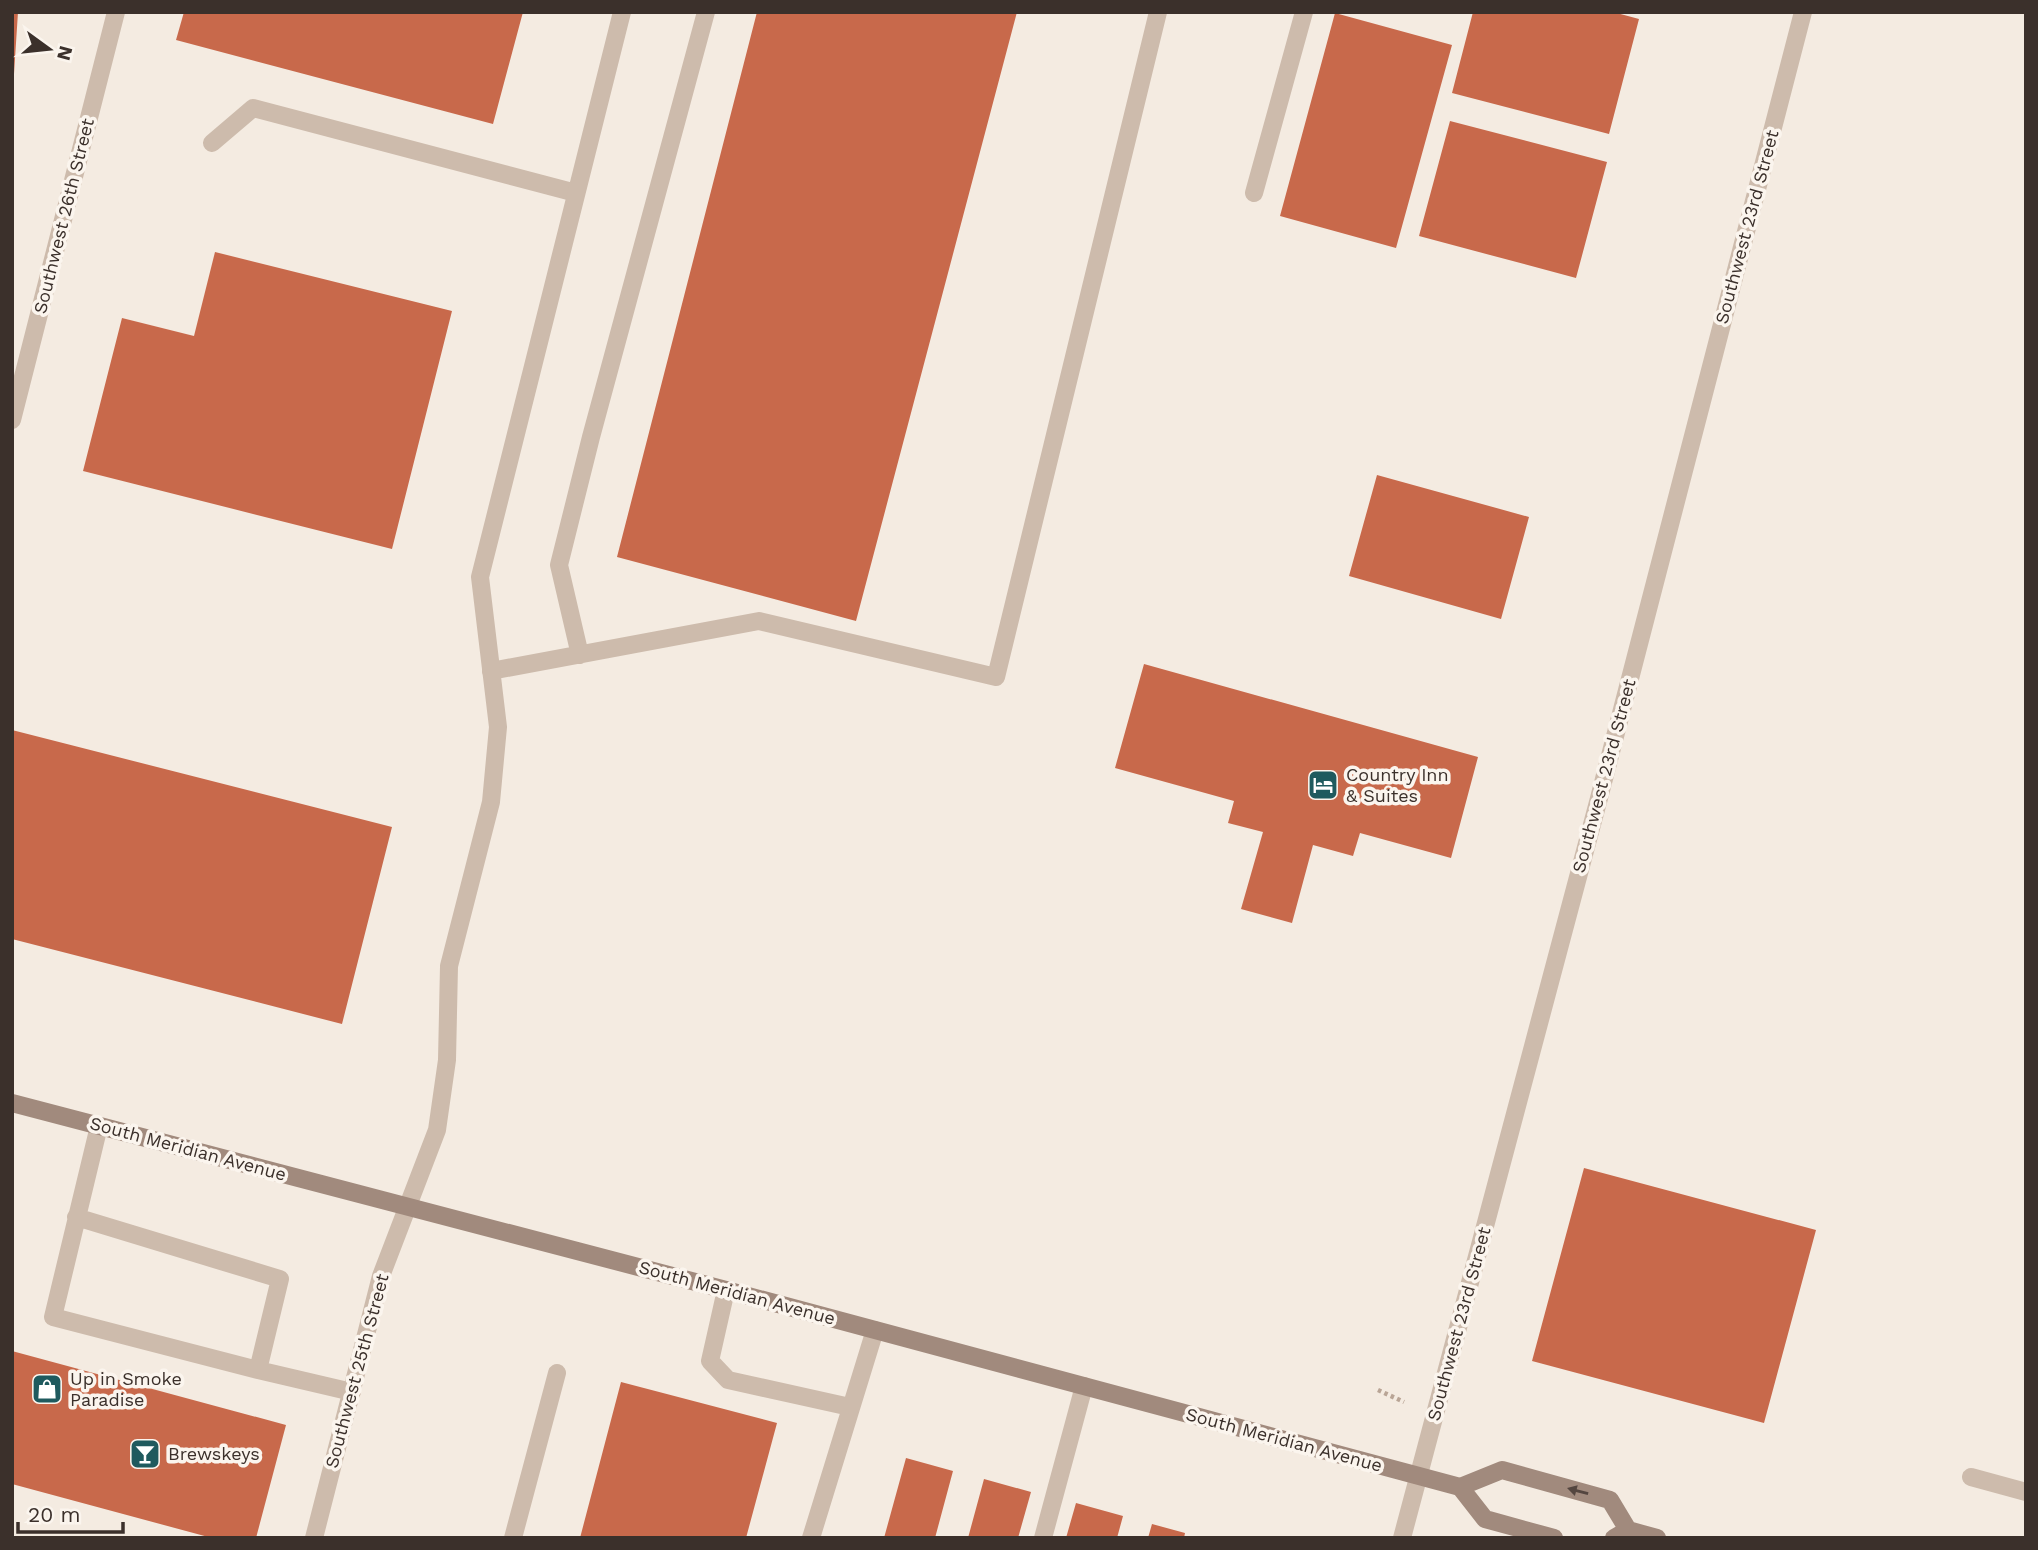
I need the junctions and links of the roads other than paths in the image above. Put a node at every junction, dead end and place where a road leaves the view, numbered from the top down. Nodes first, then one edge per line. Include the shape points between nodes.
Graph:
1 (116, 12) edge
2 (622, 12) edge
3 (706, 12) edge
4 (1158, 12) edge
5 (1304, 12) edge
6 (1803, 12) edge
7 (212, 143) dead end
8 (576, 193) junction
9 (1254, 193) dead end
10 (12, 420) edge
11 (580, 655) junction
12 (491, 671) junction
13 (12, 1103) edge
14 (99, 1126) junction
15 (407, 1206) junction
16 (76, 1217) junction
17 (726, 1290) junction
18 (875, 1330) junction
19 (258, 1370) junction
20 (556, 1373) dead end
21 (1084, 1386) junction
22 (352, 1392) junction
23 (850, 1407) junction
24 (1418, 1476) junction
25 (1971, 1477) dead end
26 (1460, 1488) junction
27 (2026, 1492) edge
28 (1621, 1534) edge
29 (314, 1538) edge
30 (513, 1538) edge
31 (811, 1538) edge
32 (1043, 1538) edge
33 (1402, 1538) edge
34 (1554, 1538) edge
35 (1657, 1538) edge

1 - 10 street, Southwest 26th Street
2 - 8 street, Southwest 25th Street
3 - 11 street via 559,565
4 - 11 street via 996,677 759,621
5 - 9 street
6 - 24 street, Southwest 23rd Street
7 - 8 street via 253,108
8 - 12 street, Southwest 25th Street via 480,577
11 - 12 street
12 - 15 street, Southwest 25th Street via 498,727 491,802 449,966 447,1060 437,1130
13 - 14 main road, South Meridian Avenue
14 - 15 main road, South Meridian Avenue
14 - 16 street
15 - 17 main road, South Meridian Avenue
15 - 22 street, Southwest 25th Street via 381,1276
16 - 19 street via 280,1279
16 - 19 street via 53,1317
17 - 18 main road, South Meridian Avenue
17 - 23 street via 710,1361 728,1380
18 - 21 main road, South Meridian Avenue
18 - 23 street
19 - 22 street
20 - 30 street
21 - 24 main road, South Meridian Avenue
21 - 32 street
22 - 29 street, Southwest 25th Street
23 - 31 street
24 - 26 main road, South Meridian Avenue
24 - 33 street, Southwest 23rd Street
25 - 27 street
28 -> 26 main road via 1610,1500 1502,1470
26 - 34 main road via 1485,1519
28 - 35 main road

